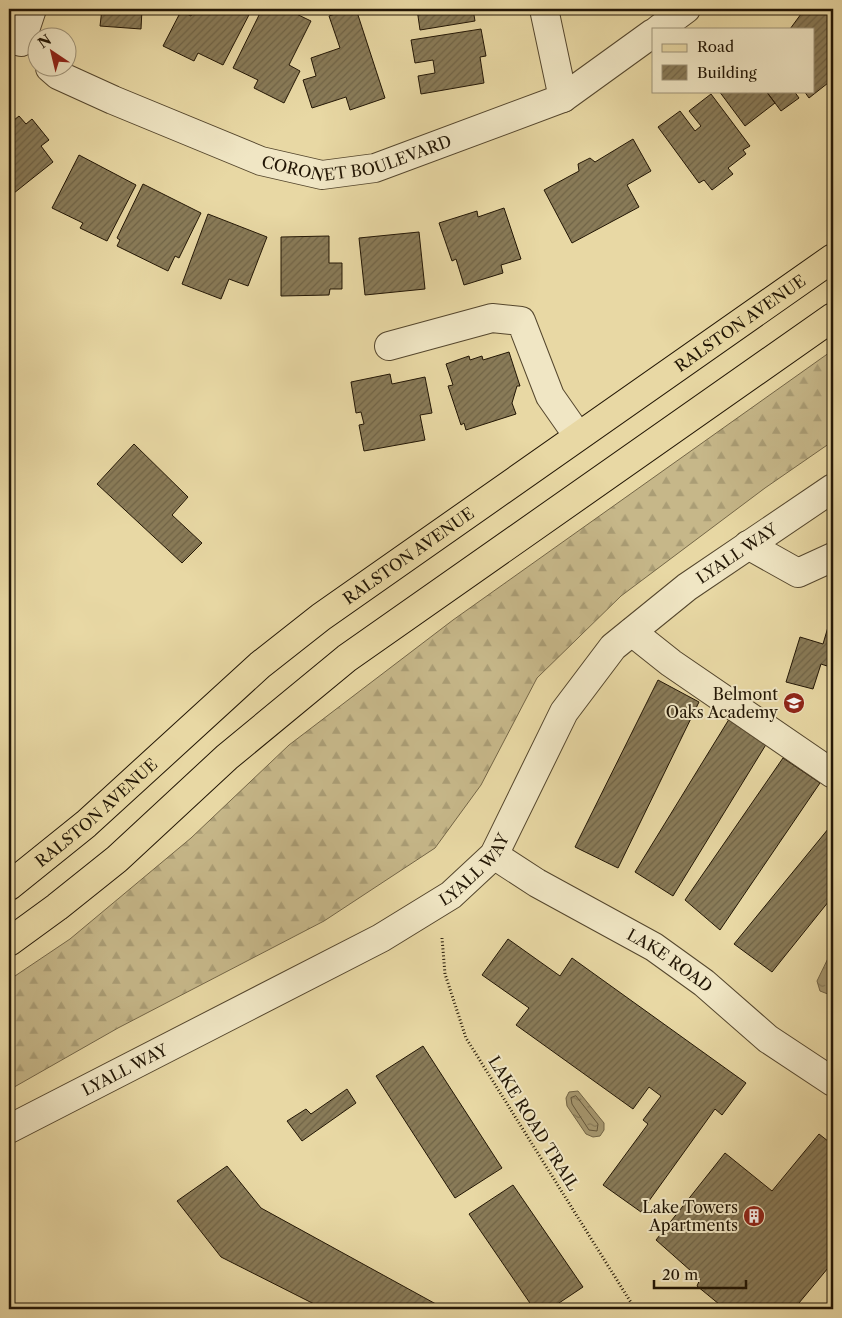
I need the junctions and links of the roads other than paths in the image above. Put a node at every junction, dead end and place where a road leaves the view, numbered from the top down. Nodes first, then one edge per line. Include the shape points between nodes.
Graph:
1 (32, 9) edge
2 (544, 9) edge
3 (686, 9) edge
4 (660, 28) edge
5 (652, 34) edge
6 (23, 50) edge
7 (65, 78) edge
8 (563, 98) junction
9 (833, 258) edge
10 (833, 316) edge
11 (388, 346) dead end
12 (578, 436) junction
13 (833, 488) edge
14 (748, 545) junction
15 (833, 557) edge
16 (632, 632) junction
17 (833, 774) edge
18 (494, 855) junction
19 (9, 886) edge
20 (9, 942) edge
21 (833, 1082) edge
22 (9, 1129) edge

1 - 6 street
2 - 8 street
3 - 4 street
5 - 8 street, CORONET BOULEVARD
7 - 8 street, CORONET BOULEVARD via 261,161 322,174 375,168
9 - 12 main road, RALSTON AVENUE
10 - 20 main road via 347,658 226,757 117,859
11 - 12 street via 492,318 521,321 550,396
12 - 19 main road, RALSTON AVENUE via 386,570 260,665 86,824
13 - 14 street, LYALL WAY
14 - 15 street via 798,574
14 - 16 street, LYALL WAY via 687,587
16 - 17 street via 671,663
16 - 18 street, LYALL WAY via 613,647 564,712
18 - 21 street, LAKE ROAD via 537,884 654,947 704,983 768,1039
18 - 22 street, LYALL WAY via 451,895 381,938

